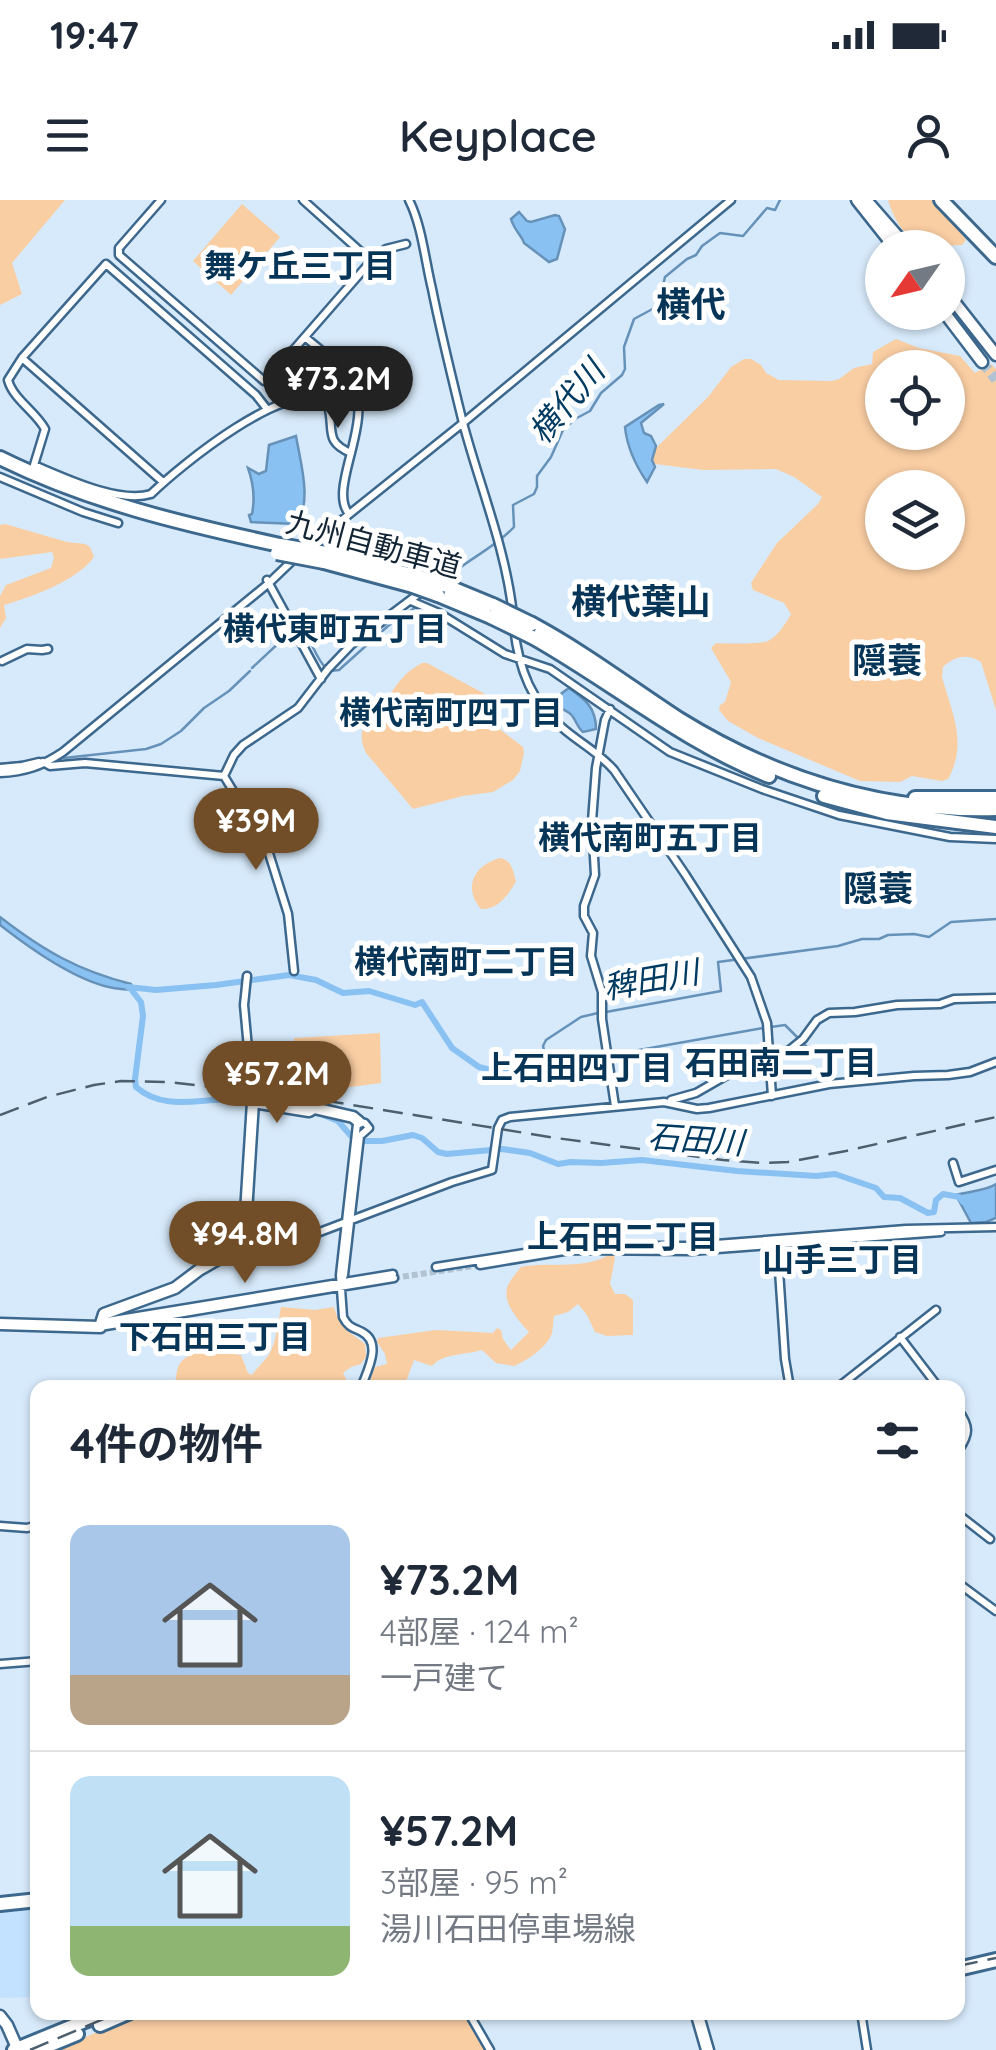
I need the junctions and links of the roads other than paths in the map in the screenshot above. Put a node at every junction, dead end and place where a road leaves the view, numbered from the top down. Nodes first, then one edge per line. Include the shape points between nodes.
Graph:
1 (161, 200) edge
2 (304, 200) edge
3 (408, 200) edge
4 (732, 200) edge
5 (857, 200) edge
6 (866, 200) edge
7 (940, 200) edge
8 (949, 200) edge
9 (881, 230) edge
10 (892, 230) edge
11 (406, 244) dead end
12 (996, 248) edge
13 (996, 257) edge
14 (372, 261) junction
15 (965, 316) edge
16 (958, 330) edge
17 (305, 337) junction
18 (996, 355) tunnel mouth
19 (22, 358) junction
20 (982, 362) tunnel mouth
21 (267, 410) junction
22 (464, 423) junction
23 (351, 453) junction
24 (0, 458) edge
25 (0, 467) edge
26 (0, 477) edge
27 (162, 482) junction
28 (349, 514) junction
29 (118, 523) dead end
30 (278, 549) junction
31 (451, 568) dead end
32 (268, 581) junction
33 (411, 602) junction
34 (532, 630) junction
35 (48, 648) dead end
36 (518, 657) junction
37 (2, 661) dead end
38 (320, 679) junction
39 (610, 710) junction
40 (598, 753) junction
41 (43, 762) junction
42 (0, 770) edge
43 (224, 776) junction
44 (996, 798) edge
45 (942, 811) junction
46 (996, 812) edge
47 (996, 827) edge
48 (996, 839) edge
49 (294, 971) dead end
50 (246, 976) dead end
51 (996, 998) edge
52 (769, 1058) junction
53 (996, 1062) edge
54 (772, 1096) junction
55 (252, 1102) junction
56 (664, 1102) junction
57 (616, 1106) junction
58 (359, 1122) joint
59 (953, 1163) dead end
60 (996, 1170) edge
61 (348, 1221) junction
62 (996, 1229) edge
63 (777, 1242) junction
64 (244, 1244) junction
65 (480, 1265) tunnel mouth
66 (436, 1267) dead end
67 (393, 1276) tunnel mouth
68 (341, 1285) junction
69 (936, 1310) dead end
70 (0, 1322) edge
71 (100, 1324) junction
72 (900, 1337) junction
73 (364, 1380) edge
74 (789, 1380) edge
75 (847, 1380) edge
76 (933, 1380) edge
77 (965, 1519) edge
78 (0, 1526) edge
79 (30, 1527) edge
80 (990, 1539) dead end
81 (965, 1588) edge
82 (996, 1611) edge
83 (30, 1661) edge
84 (0, 1664) edge
85 (30, 1901) edge
86 (0, 1904) edge
87 (996, 1957) edge
88 (965, 1963) edge
89 (0, 2016) edge
90 (88, 2020) edge
91 (111, 2020) edge
92 (473, 2020) edge
93 (699, 2020) edge
94 (863, 2020) edge
95 (0, 2025) edge
96 (15, 2050) edge
97 (38, 2050) edge
98 (490, 2050) edge
99 (707, 2050) edge
100 (867, 2050) edge

1 - 17 street via 120,255 264,381
2 - 14 street
3 - 22 street
4 - 22 street
5 - 9 main road
6 - 10 main road
7 - 13 highway
8 - 12 highway
11 - 14 street
14 - 17 street
15 - 18 main road
16 - 20 main road
17 - 23 street via 354,384 360,408
19 - 21 street via 106,264
19 - 27 street
19 - 27 street via 8,384 45,429 34,465 94,490 139,498
21 - 23 street via 312,396 324,399 333,441
21 - 27 street
22 - 28 street
22 - 36 street via 504,564
23 - 28 street via 342,502
24 - 30 highway, 九州自動車道 via 118,506
25 - 30 highway, 九州自動車道 via 117,514
26 - 29 street
28 - 32 street
30 - 34 highway, 九州自動車道, bridge via 417,581
31 - 33 street
32 - 38 street
32 - 41 street
33 - 36 street
33 - 38 street via 352,644
34 - 45 highway, 九州自動車道 via 591,658 766,766 833,790
34 - 45 highway, 九州自動車道 via 716,752 762,774 881,808
35 - 37 street via 26,648
36 - 39 street via 550,669
36 - 40 street via 544,710
38 - 43 street via 298,708 243,744
39 - 40 street
39 - 48 street via 670,752 809,806 878,824
40 - 52 street via 744,962 767,1023
40 - 57 street via 595,875 584,916 593,933
41 - 42 street via 17,772
41 - 43 street
43 - 49 street via 267,848 288,914
44 - 45 highway
45 - 46 highway, 九州自動車道
45 - 47 highway
50 - 55 street
51 - 52 street via 828,1013 787,1052
52 - 54 street
52 - 56 street
53 - 54 street via 970,1072 829,1084
54 - 56 street via 698,1109
55 - 58 main road
55 - 64 main road
56 - 57 street
57 - 61 street via 506,1118 498,1128 492,1170
58 - 61 street via 369,1128 360,1136
59 - 60 street via 959,1182
61 - 64 street via 317,1233
61 - 68 street
62 - 63 street via 906,1229
63 - 65 street via 690,1251 580,1250
63 - 66 street via 569,1246
63 - 74 street
64 - 71 main road via 182,1284 104,1314
67 - 68 street
68 - 71 street
68 - 73 street via 345,1323 372,1343
69 - 72 street
70 - 71 main road
72 - 75 street
72 - 76 street
77 - 80 street
78 - 79 street
81 - 82 street
83 - 84 street
85 - 86 highway
87 - 88 highway
89 - 96 main road
90 - 96 highway
91 - 97 highway
92 - 98 street
93 - 99 street
94 - 100 street
95 - 96 main road

